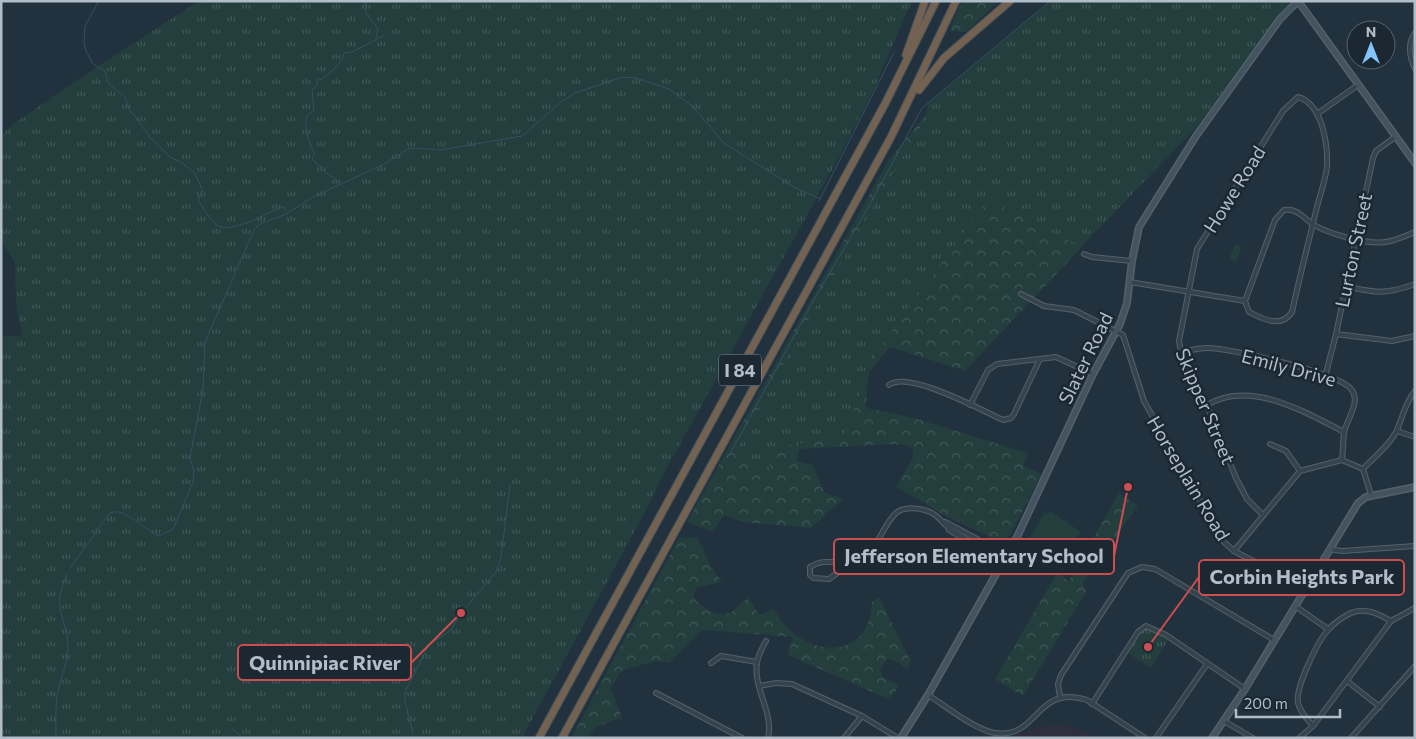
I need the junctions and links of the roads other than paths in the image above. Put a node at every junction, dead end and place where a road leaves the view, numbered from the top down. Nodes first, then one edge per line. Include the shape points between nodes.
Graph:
1 (925, 1) edge
2 (936, 1) edge
3 (956, 1) edge
4 (1010, 1) edge
5 (1298, 1) edge
6 (1415, 33) edge
7 (1415, 69) edge
8 (1358, 85) junction
9 (894, 88) junction
10 (904, 111) junction
11 (1317, 114) junction
12 (1395, 137) junction
13 (1415, 163) edge
14 (1313, 224) junction
15 (1415, 232) edge
16 (1354, 238) junction
17 (1084, 254) dead end
18 (1132, 261) junction
19 (1130, 282) junction
20 (1415, 284) edge
21 (1345, 286) junction
22 (1189, 290) junction
23 (1021, 294) dead end
24 (1245, 301) junction
25 (1116, 331) junction
26 (1336, 334) junction
27 (1415, 336) edge
28 (1181, 352) junction
29 (1040, 359) junction
30 (1326, 373) junction
31 (1093, 374) junction
32 (889, 385) dead end
33 (1415, 391) edge
34 (970, 405) junction
35 (1207, 405) junction
36 (1397, 431) junction
37 (1344, 432) junction
38 (1415, 437) edge
39 (1270, 444) dead end
40 (1342, 460) junction
41 (1363, 469) junction
42 (1300, 471) junction
43 (1415, 487) edge
44 (1371, 496) junction
45 (1262, 514) junction
46 (941, 520) junction
47 (1415, 546) edge
48 (1329, 549) junction
49 (1234, 550) junction
50 (1004, 560) junction
51 (853, 562) junction
52 (1306, 588) junction
53 (1295, 606) junction
54 (1415, 608) edge
55 (1391, 621) junction
56 (1328, 629) junction
57 (766, 640) dead end
58 (1274, 640) junction
59 (757, 662) junction
60 (711, 663) dead end
61 (1207, 664) junction
62 (1415, 666) edge
63 (1347, 681) junction
64 (760, 686) junction
65 (1245, 689) junction
66 (656, 692) dead end
67 (928, 695) junction
68 (1060, 698) junction
69 (1092, 704) junction
70 (1380, 707) junction
71 (862, 716) junction
72 (1224, 721) junction
73 (1313, 726) junction
74 (539, 738) edge
75 (562, 738) edge
76 (742, 738) edge
77 (768, 738) edge
78 (844, 738) edge
79 (900, 738) edge
80 (1145, 738) edge
81 (1156, 738) edge
82 (1212, 738) edge
83 (1253, 738) edge
84 (1299, 738) edge
85 (1351, 738) edge

1 - 9 highway
2 - 9 highway, I 84
3 - 10 highway, I 84
4 - 10 highway via 944,58
5 - 8 main road
5 - 18 main road, Slater Road via 1280,19 1191,144 1139,227
6 - 7 street via 1409,51
8 - 11 street
8 - 12 main road
9 - 74 highway, I 84
10 - 75 highway, I 84
11 - 14 street via 1325,138 1326,168
11 - 22 street, Howe Road via 1298,98 1283,111 1197,249
12 - 13 main road
12 - 16 street, Lurton Street via 1372,158
14 - 16 street via 1327,232
14 - 24 street via 1292,209 1279,214
14 - 24 street via 1288,318 1282,322 1264,319 1249,312
15 - 16 street via 1385,242
16 - 21 street, Lurton Street
17 - 18 street
18 - 19 main road, Slater Road
19 - 22 street
19 - 25 main road, Slater Road via 1124,314
20 - 21 street via 1392,292 1372,292
21 - 26 street, Lurton Street
22 - 24 street
22 - 28 street, Skipper Street via 1181,325
23 - 25 street via 1044,306 1074,310
25 - 31 main road, Slater Road
25 - 49 street, Horseplain Road via 1124,337 1144,401 1224,541
26 - 27 street via 1392,341
26 - 30 street, Lurton Street
28 - 30 street, Emily Drive via 1207,348
28 - 35 street, Skipper Street via 1191,380
29 - 31 street via 1056,357
29 - 34 street via 996,364 988,370
29 - 34 street via 1011,418 1003,420
30 - 37 street, Emily Drive via 1353,390 1355,403
31 - 50 main road, Slater Road
32 - 34 street via 895,381 928,385
33 - 36 street via 1405,406
35 - 37 street via 1241,394 1300,410
35 - 45 street, Skipper Street via 1236,478 1247,499
36 - 38 street
36 - 41 street
37 - 40 street, Emily Drive
39 - 42 street via 1286,451
40 - 41 street
40 - 42 street
41 - 44 street
42 - 45 street
43 - 44 main road
44 - 48 main road via 1358,502
45 - 49 street
46 - 50 street via 950,529
46 - 50 street via 952,533
46 - 51 street via 931,512 916,508 898,511 884,526 874,548
47 - 48 street
48 - 52 main road
49 - 52 street, Horseplain Road
50 - 67 main road, Slater Road
51 - 51 street via 817,562 810,567 810,575 828,578
52 - 53 main road
53 - 56 street
53 - 58 main road
54 - 55 street
55 - 56 street via 1375,612 1351,613
55 - 63 street
56 - 73 street via 1298,690 1300,710
57 - 59 street
58 - 65 main road
58 - 68 street via 1155,569 1139,568 1128,573 1065,669 1058,684
59 - 60 street via 721,656
59 - 64 street
61 - 65 street
61 - 69 street via 1158,630 1143,627
61 - 81 street
62 - 70 street
63 - 70 street
63 - 73 street
64 - 71 street via 776,682 792,684
64 - 77 street via 769,720
65 - 72 main road
66 - 76 street
67 - 68 street via 980,728 995,733 1021,729 1045,705
67 - 79 main road, Slater Road
68 - 69 street via 1076,697
69 - 80 street
70 - 85 street
71 - 78 street
71 - 79 street
72 - 82 main road
72 - 83 street
73 - 84 street

